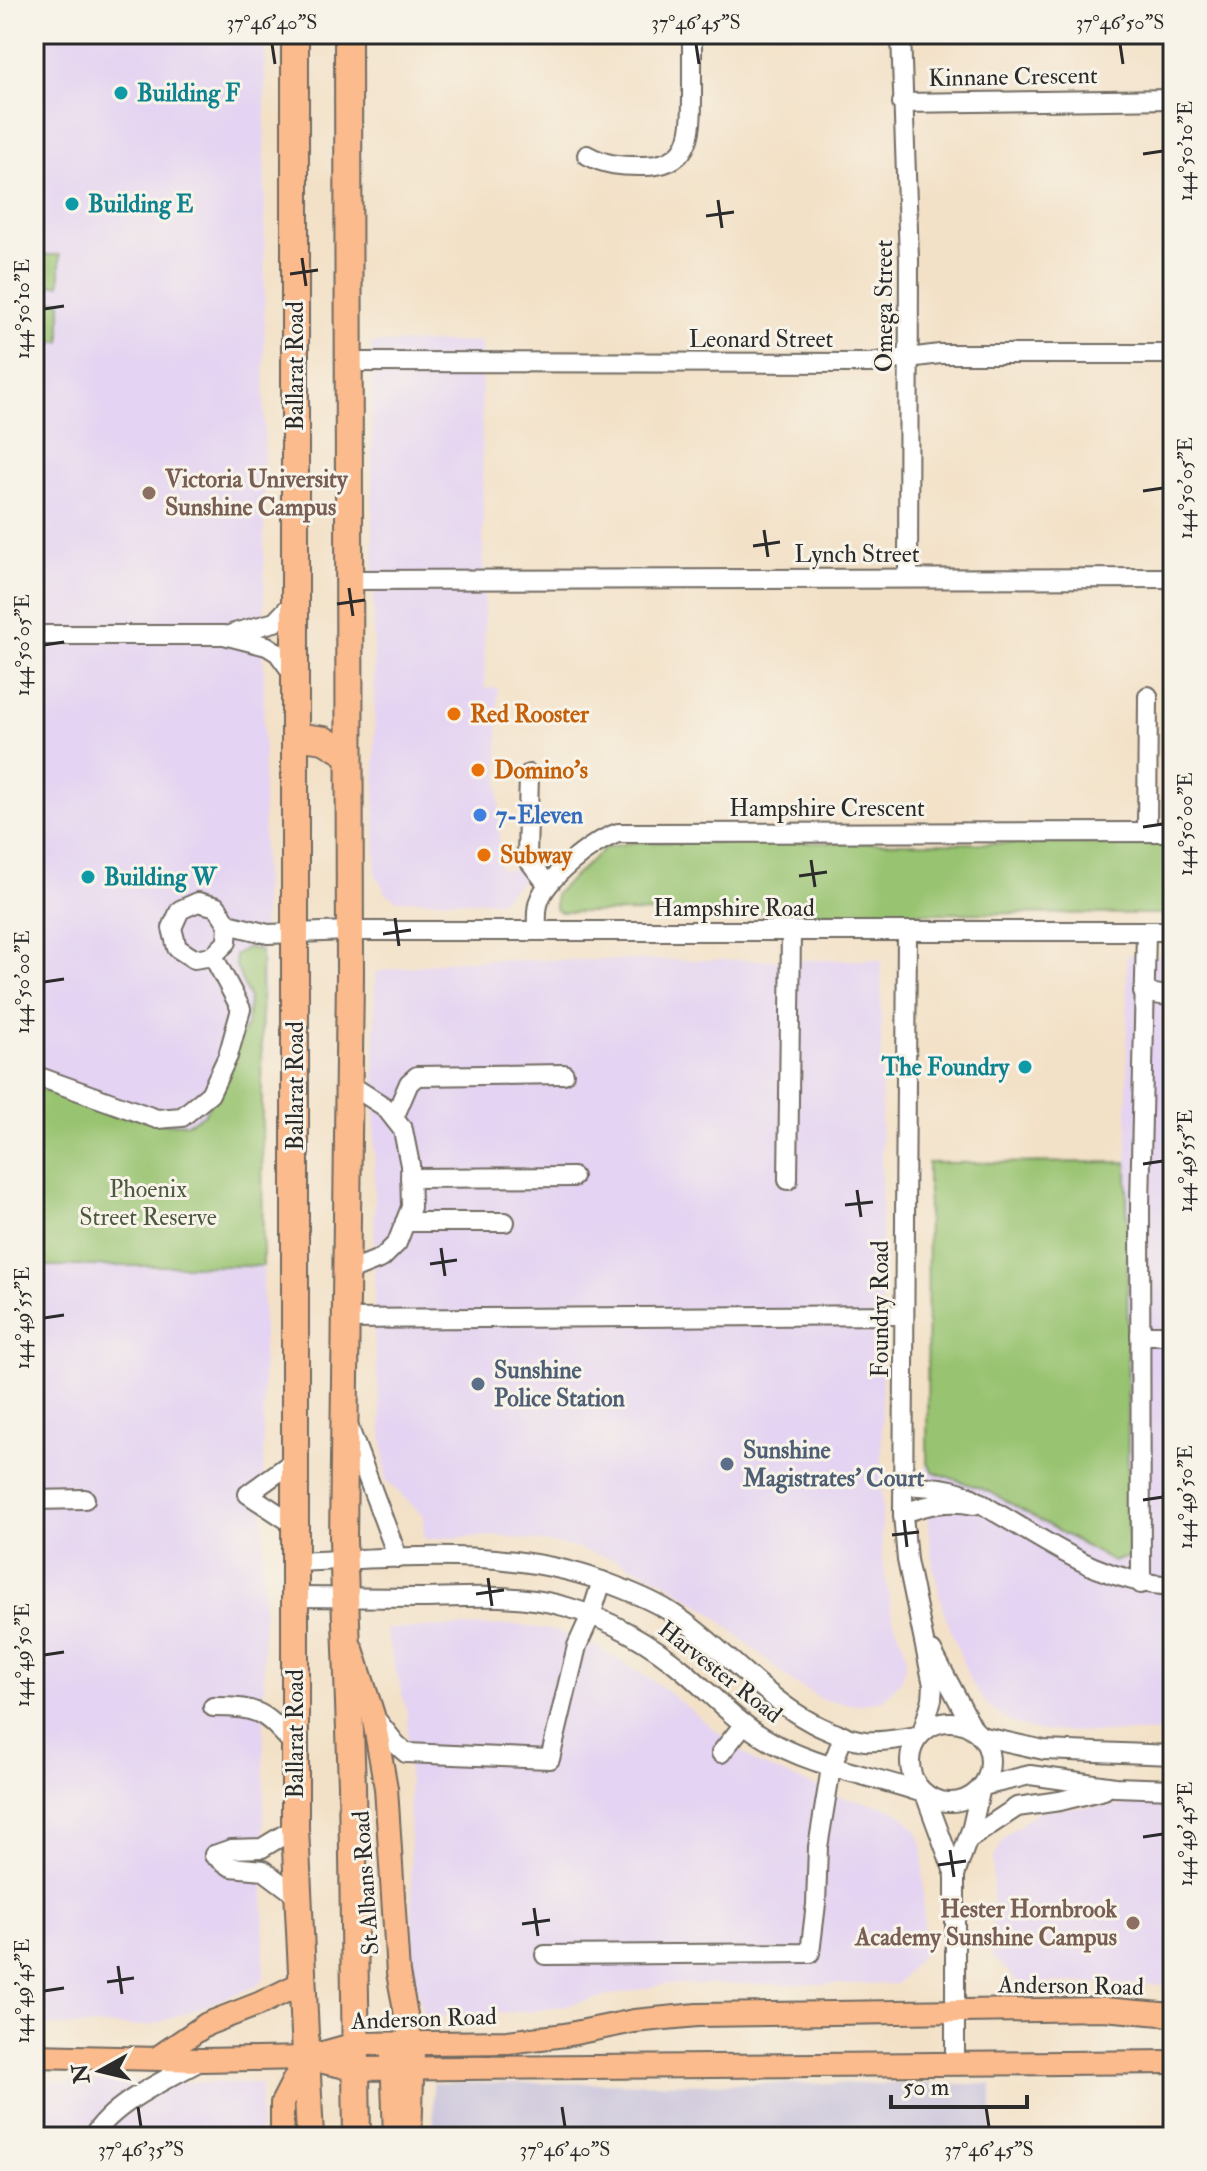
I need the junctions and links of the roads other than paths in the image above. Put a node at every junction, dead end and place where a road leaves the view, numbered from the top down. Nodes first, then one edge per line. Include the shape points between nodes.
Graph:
1 (295, 34) edge
2 (348, 34) edge
3 (692, 34) edge
4 (901, 34) edge
5 (1173, 99) edge
6 (902, 103) junction
7 (587, 155) dead end
8 (1173, 354) edge
9 (908, 358) junction
10 (349, 362) junction
11 (908, 578) junction
12 (1173, 578) edge
13 (349, 580) junction
14 (294, 602) junction
15 (34, 635) edge
16 (224, 635) junction
17 (294, 675) junction
18 (1148, 696) dead end
19 (295, 736) junction
20 (349, 755) junction
21 (529, 774) dead end
22 (1147, 832) junction
23 (1173, 832) edge
24 (548, 885) junction
25 (228, 924) junction
26 (350, 931) junction
27 (537, 931) junction
28 (1173, 931) edge
29 (295, 932) junction
30 (1146, 932) junction
31 (791, 933) junction
32 (907, 933) junction
33 (213, 956) junction
34 (1143, 992) junction
35 (1173, 997) edge
36 (564, 1074) dead end
37 (34, 1075) edge
38 (349, 1084) junction
39 (394, 1118) junction
40 (573, 1177) dead end
41 (410, 1178) junction
42 (788, 1180) dead end
43 (405, 1222) junction
44 (505, 1222) dead end
45 (347, 1272) junction
46 (904, 1315) junction
47 (344, 1319) junction
48 (1140, 1335) junction
49 (1173, 1335) edge
50 (344, 1414) junction
51 (294, 1461) junction
52 (903, 1485) junction
53 (85, 1499) dead end
54 (34, 1500) edge
55 (986, 1507) junction
56 (903, 1514) junction
57 (295, 1525) junction
58 (398, 1558) junction
59 (344, 1560) junction
60 (294, 1562) junction
61 (602, 1581) junction
62 (1141, 1584) junction
63 (1173, 1586) edge
64 (294, 1597) junction
65 (345, 1597) junction
66 (591, 1615) junction
67 (345, 1630) junction
68 (923, 1635) junction
69 (213, 1707) dead end
70 (373, 1715) junction
71 (744, 1724) junction
72 (977, 1733) junction
73 (844, 1735) junction
74 (921, 1735) junction
75 (295, 1746) junction
76 (721, 1753) dead end
77 (1173, 1755) edge
78 (837, 1770) junction
79 (982, 1786) junction
80 (1115, 1787) junction
81 (1173, 1789) edge
82 (924, 1794) junction
83 (295, 1828) junction
84 (969, 1839) junction
85 (955, 1875) junction
86 (299, 1897) junction
87 (545, 1955) dead end
88 (302, 1983) junction
89 (955, 2011) junction
90 (1173, 2015) edge
91 (402, 2044) junction
92 (34, 2056) edge
93 (355, 2056) junction
94 (157, 2058) junction
95 (305, 2058) junction
96 (202, 2060) junction
97 (1173, 2062) edge
98 (955, 2063) junction
99 (403, 2067) junction
100 (93, 2137) edge
101 (282, 2137) edge
102 (310, 2137) edge
103 (357, 2137) edge
104 (395, 2137) edge
105 (410, 2137) edge

1 - 14 highway, Ballarat Road
2 - 10 highway
3 - 7 street via 692,122 680,155 652,166 603,164
4 - 6 street, Omega Street
5 - 6 street, Kinnane Crescent
6 - 9 street, Omega Street
8 - 9 street, Leonard Street
9 - 10 street, Leonard Street via 869,363
9 - 11 street, Omega Street
10 - 13 highway
11 - 12 street, Lynch Street
11 - 13 street, Lynch Street
13 - 20 highway
14 - 16 street via 275,622
14 - 17 highway, Ballarat Road
15 - 16 street
16 - 17 street via 267,646
17 - 19 highway, Ballarat Road
18 - 22 street
19 - 20 highway via 320,738
19 - 29 highway, Ballarat Road
20 - 26 highway
21 - 24 street via 527,858
22 - 23 street, Hampshire Crescent
22 - 24 street, Hampshire Crescent via 628,832 592,847
24 - 27 street via 538,905
25 - 29 street, Hampshire Road via 268,934
25 - 33 street via 227,942
25 - 33 street via 217,907 198,902 180,910 172,928 177,948 194,959
26 - 27 street, Hampshire Road
26 - 29 street, Hampshire Road
26 - 38 highway
27 - 31 street, Hampshire Road
28 - 30 street, Hampshire Road
29 - 51 highway, Ballarat Road
30 - 32 street, Hampshire Road
30 - 34 street
31 - 32 street, Hampshire Road
31 - 42 street
32 - 46 street, Foundry Road
33 - 37 street via 241,1009 210,1094 182,1117 157,1119
34 - 35 street
34 - 48 street
36 - 39 street via 417,1076
38 - 39 street
38 - 45 highway
39 - 41 street via 403,1130
40 - 41 street
41 - 43 street via 411,1207
43 - 44 street
43 - 45 street via 397,1243 382,1258
45 - 47 highway
46 - 47 street
46 - 52 street, Foundry Road
47 - 50 highway
48 - 49 street
48 - 62 street
50 - 58 street
50 - 59 highway
51 - 57 highway, Ballarat Road
51 - 57 street via 248,1494
52 - 55 street via 952,1490
52 - 56 street, Foundry Road
53 - 54 street
55 - 56 street via 947,1503
55 - 62 street via 1059,1551
56 - 68 street, Foundry Road
57 - 60 highway, Ballarat Road
58 - 59 street, Harvester Road
58 - 61 street, Harvester Road via 497,1559
59 - 60 street, Harvester Road
59 - 65 highway
60 - 64 highway, Ballarat Road
61 - 66 street
61 - 73 street, Harvester Road via 668,1610 791,1709
62 - 63 street
64 - 65 street, Harvester Road
64 - 75 highway, Ballarat Road
65 - 66 street, Harvester Road via 527,1599
65 - 67 highway
66 - 70 street via 577,1646 550,1759 406,1753
66 - 71 street, Harvester Road via 657,1650
67 - 70 main road, St Albans Road
67 - 93 highway
68 - 72 street, Foundry Road
68 - 74 street, Foundry Road via 933,1692
69 - 75 street via 260,1712
70 - 91 main road, St Albans Road via 389,1811
71 - 76 street
71 - 78 street, Harvester Road via 776,1745
72 - 74 street via 947,1722
72 - 77 street via 1044,1750
72 - 79 street via 990,1764
73 - 74 street, Harvester Road via 868,1741
73 - 78 street
74 - 82 street via 909,1762
75 - 83 highway, Ballarat Road
78 - 82 street, Harvester Road
78 - 87 street via 831,1831 821,1835 817,1857 810,1953
79 - 80 street via 1030,1775
79 - 82 street via 954,1803
79 - 84 street
80 - 81 street
80 - 84 street via 1017,1807
82 - 85 street
83 - 86 highway, Ballarat Road
83 - 86 street via 262,1848 214,1855 231,1867 263,1870
84 - 85 street
85 - 89 street
86 - 88 highway, Ballarat Road
88 - 94 main road via 207,2024
88 - 95 highway, Ballarat Road
89 - 90 main road, Anderson Road via 1103,2009
89 - 91 main road, Anderson Road via 666,2017 536,2039
89 - 98 street
91 - 93 main road, Anderson Road
91 - 99 main road, St Albans Road
92 - 94 main road, Anderson Road
93 - 95 main road, Anderson Road
93 - 99 main road, Anderson Road
93 - 103 highway
94 - 96 main road, Anderson Road
95 - 96 main road, Anderson Road
95 - 101 main road via 282,2103
95 - 102 highway, Ballarat Road
96 - 100 street via 127,2104
97 - 98 main road, Anderson Road
98 - 99 main road, Anderson Road
99 - 104 main road, St Albans Road
99 - 105 main road, St Albans Road

